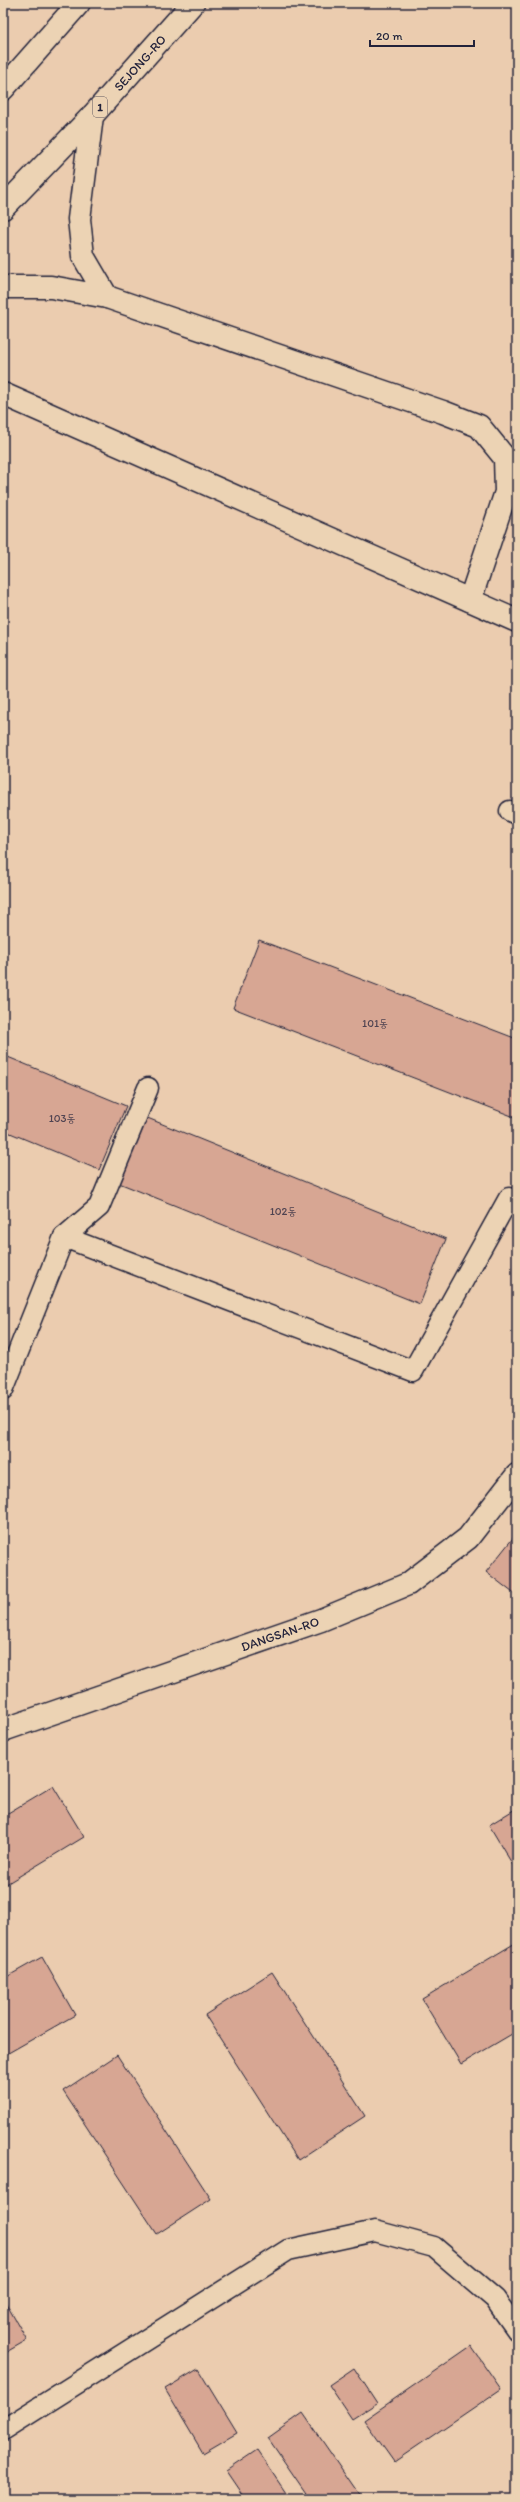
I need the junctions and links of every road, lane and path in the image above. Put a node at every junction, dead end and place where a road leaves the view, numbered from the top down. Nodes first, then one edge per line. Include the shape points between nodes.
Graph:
1 (79, 3) edge
2 (193, 3) edge
3 (3, 90) edge
4 (92, 116) junction
5 (3, 208) edge
6 (3, 287) edge
7 (107, 297) junction
8 (3, 394) edge
9 (470, 600) junction
10 (517, 621) edge
11 (148, 1088) dead end
12 (517, 1201) edge
13 (64, 1237) junction
14 (3, 1390) edge
15 (517, 1475) edge
16 (3, 1730) edge
17 (517, 2330) edge
18 (3, 2430) edge

1 - 3 main road
2 - 4 main road, SEJONG-RO / 1
4 - 5 main road, SEJONG-RO / 1
4 - 7 main road via 79,219 83,256
6 - 7 main road via 50,287
7 - 9 main road via 479,426 505,458 506,492
8 - 9 main road
9 - 10 main road
11 - 13 lane via 99,1207
12 - 13 lane via 509,1198 413,1371
13 - 14 lane
15 - 16 main road, DANGSAN-RO via 468,1538 408,1584 321,1620
17 - 18 lane via 495,2299 434,2246 376,2231 288,2250

